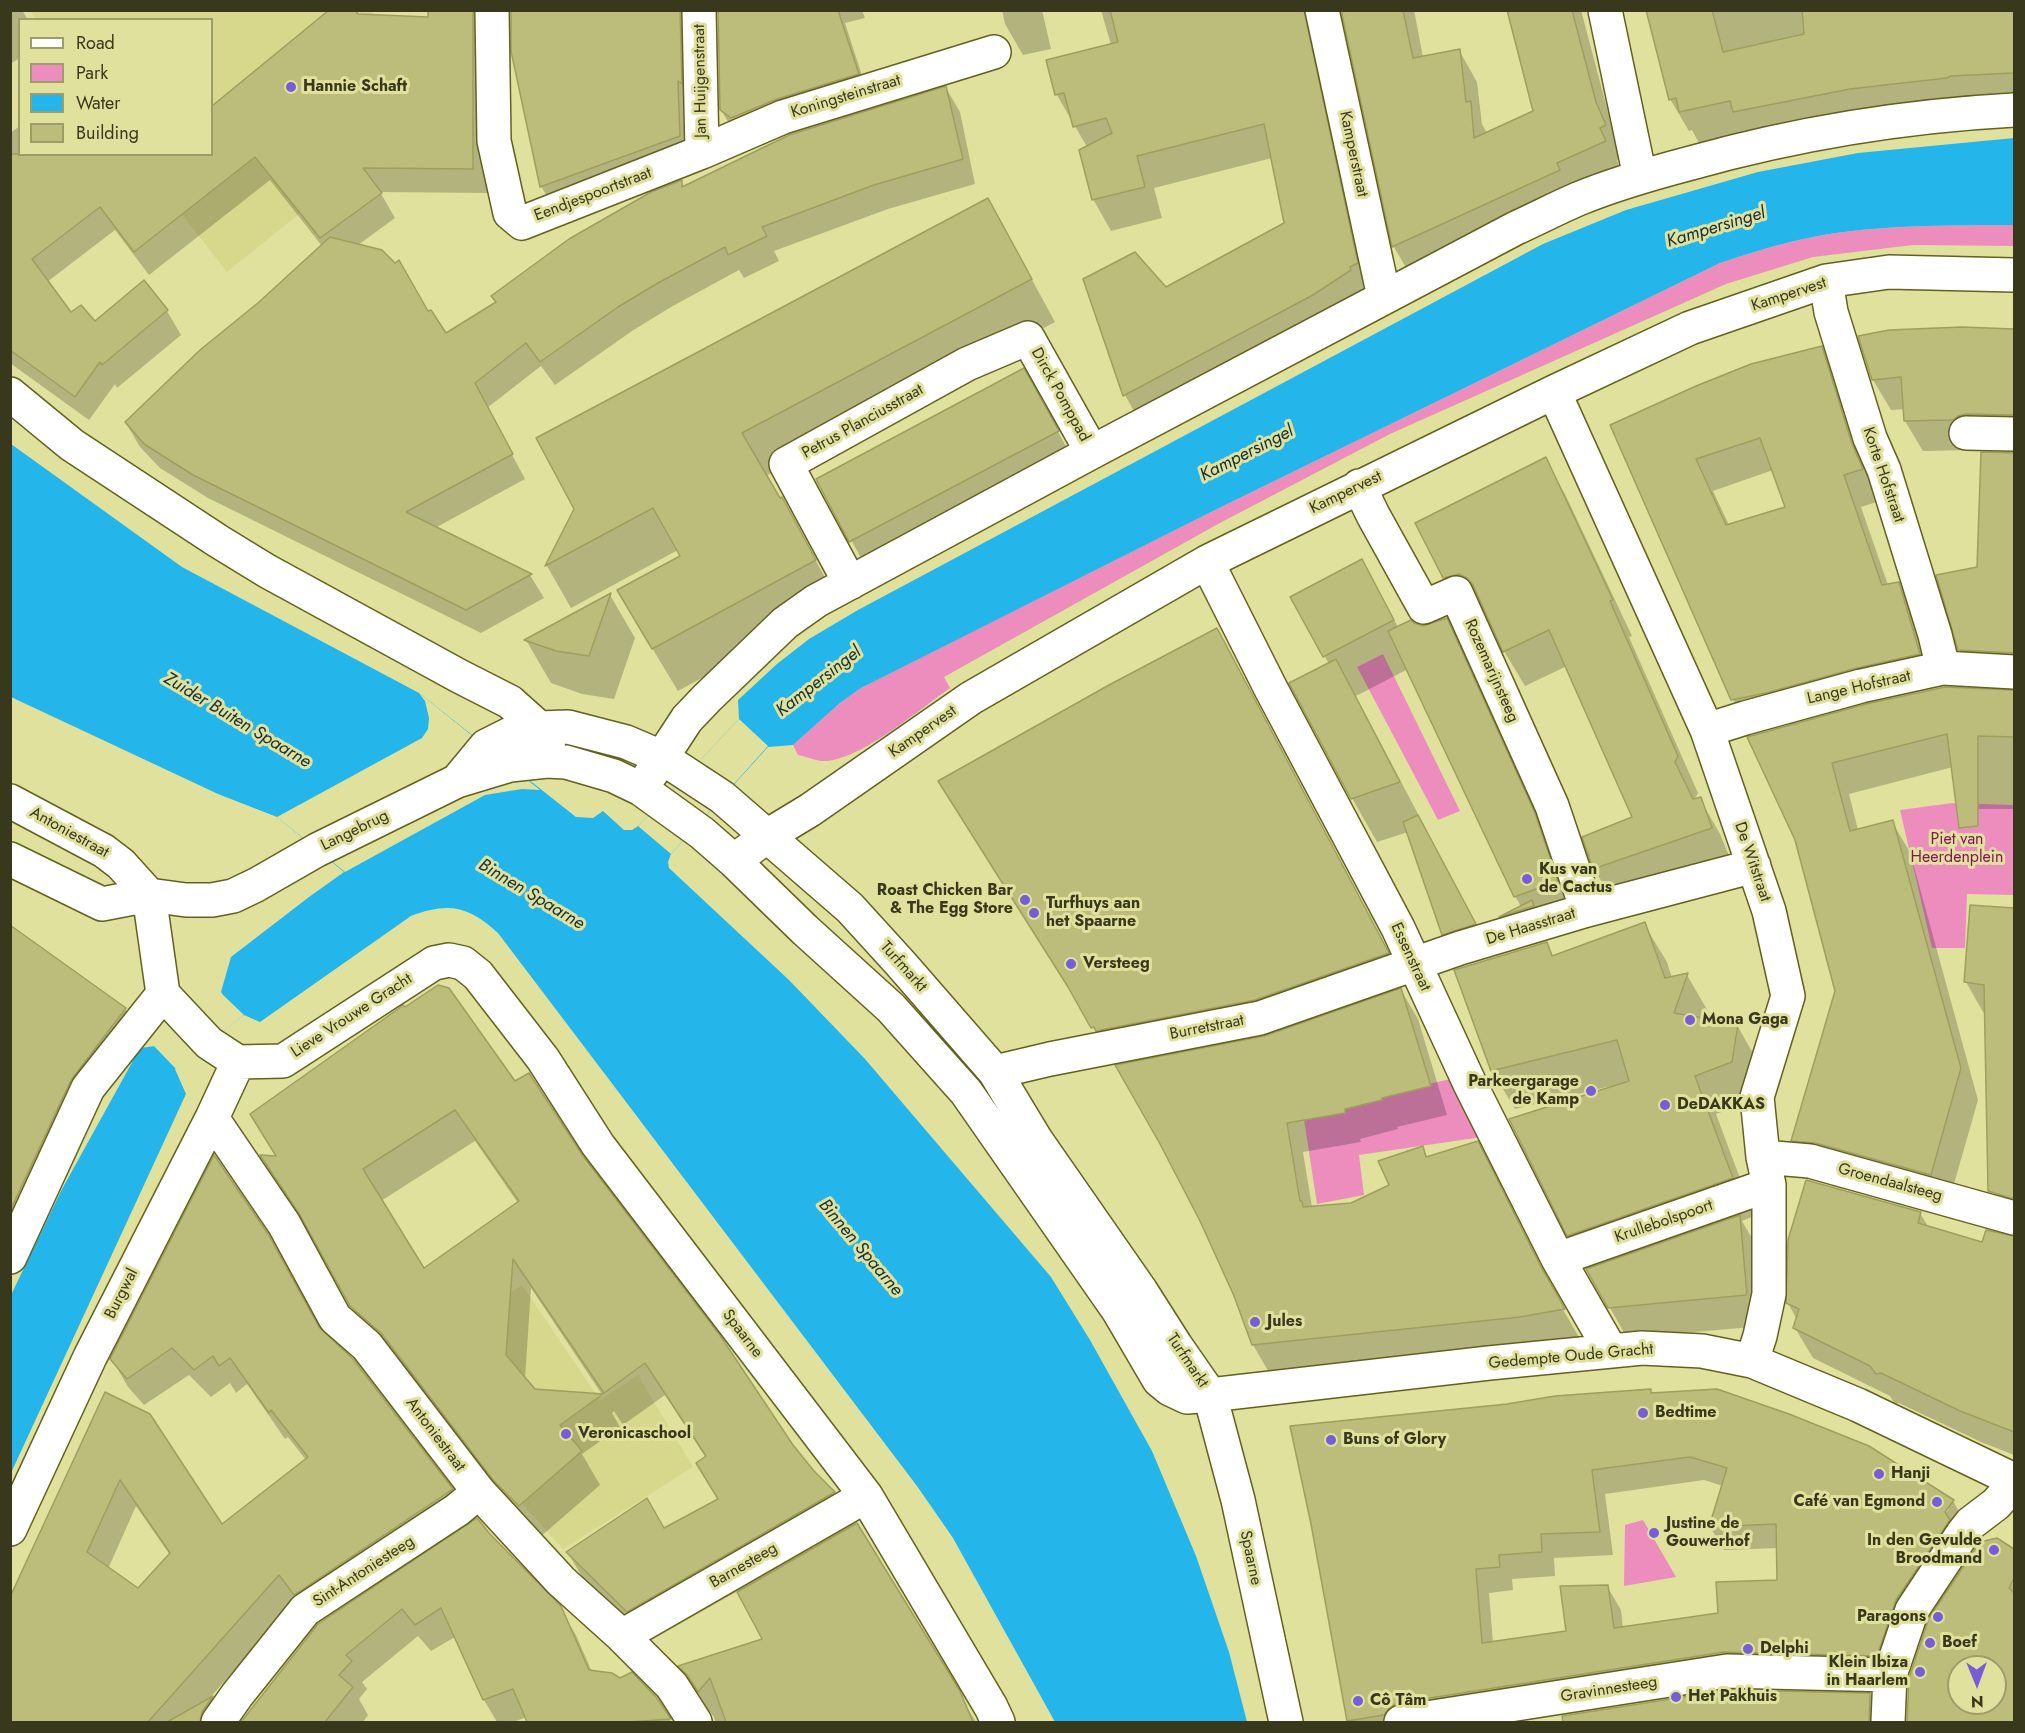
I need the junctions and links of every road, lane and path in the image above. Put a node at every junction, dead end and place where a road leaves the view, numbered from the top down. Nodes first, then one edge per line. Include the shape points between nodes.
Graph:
1 (492, 10) edge
2 (699, 10) edge
3 (1323, 10) edge
4 (1605, 10) edge
5 (994, 52) dead end
6 (2014, 110) edge
7 (702, 153) junction
8 (1640, 177) junction
9 (2014, 275) edge
10 (1826, 282) junction
11 (1384, 297) junction
12 (1028, 338) joint
13 (1554, 392) junction
14 (10, 394) edge
15 (1966, 433) dead end
16 (2014, 434) edge
17 (1092, 452) junction
18 (1359, 486) junction
19 (1207, 562) junction
20 (850, 583) junction
21 (1943, 668) junction
22 (2014, 672) edge
23 (539, 728) junction
24 (1707, 730) junction
25 (498, 755) junction
26 (566, 762) junction
27 (674, 765) junction
28 (651, 796) junction
29 (10, 801) edge
30 (767, 837) junction
31 (10, 859) edge
32 (734, 861) junction
33 (1754, 866) junction
34 (149, 895) junction
35 (1587, 910) junction
36 (463, 963) joint
37 (1413, 964) junction
38 (163, 994) junction
39 (238, 1062) junction
40 (995, 1072) junction
41 (212, 1118) junction
42 (1766, 1171) junction
43 (2014, 1218) edge
44 (10, 1257) edge
45 (1558, 1259) junction
46 (1611, 1352) junction
47 (1752, 1361) junction
48 (1210, 1395) junction
49 (2014, 1482) edge
50 (479, 1492) junction
51 (866, 1496) junction
52 (10, 1529) edge
53 (622, 1636) junction
54 (1890, 1675) junction
55 (218, 1722) edge
56 (695, 1722) edge
57 (998, 1722) edge
58 (1286, 1722) edge
59 (1401, 1722) edge
60 (1888, 1722) edge

1 - 7 street, Eendjespoortstraat via 494,141 510,213 522,224
2 - 7 street, Jan Huijgenstraat
3 - 11 street, Kamperstraat
4 - 8 street
5 - 7 street, Koningsteinstraat via 783,117
6 - 8 street via 1836,128 1750,146
8 - 11 street via 1516,228
9 - 10 street, Kampervest via 1889,272
10 - 13 street, Kampervest via 1690,328
10 - 21 street, Korte Hofstraat via 1831,312 1870,438 1884,470
11 - 17 street
12 - 17 street, Dirck Pomppad
12 - 20 street, Petrus Planciusstraat via 967,364 786,464
13 - 18 street, Kampervest
13 - 24 street, De Witstraat
14 - 23 street via 72,445 218,542 510,702
15 - 16 street
17 - 20 street
18 - 19 street, Kampervest
18 - 35 street, Rozemarijnsteeg via 1424,607 1456,593 1552,806
19 - 30 street, Kampervest via 970,698
19 - 37 street, Essenstraat via 1398,928
20 - 27 street via 785,623 707,698 687,720
21 - 22 street, Lange Hofstraat
21 - 24 street, Lange Hofstraat via 1861,686
23 - 25 street, Turfmarkt via 510,734
23 - 26 street
23 - 27 street, Turfmarkt via 568,727 596,733 626,742
24 - 33 street, De Witstraat
25 - 26 street, Turfmarkt
25 - 34 street, Langebrug via 457,781 233,896 186,900
26 - 28 street, Turfmarkt via 614,776
27 - 28 street
27 - 30 street, Turfmarkt via 722,797
28 - 32 street, Turfmarkt
29 - 34 street, Antoniestraat via 104,850
30 - 32 street, Kampervest
30 - 40 street, Turfmarkt via 850,908
31 - 34 street via 102,904
32 - 48 street, Turfmarkt via 891,1008 966,1092 1118,1310 1159,1380 1187,1396
33 - 35 street, De Haasstraat
33 - 42 street, De Witstraat via 1769,911 1788,996 1757,1097
34 - 38 street
35 - 37 street, De Haasstraat
36 - 39 street, Lieve Vrouwe Gracht via 434,963 283,1061
36 - 51 street, Spaarne via 478,975 543,1059 598,1145
37 - 40 street, Burretstraat via 1260,1018
37 - 45 street, Essenstraat
38 - 39 street via 199,1032
38 - 44 street via 88,1088
39 - 41 street, Burgwal
40 - 48 street, Turfmarkt via 1036,1140
41 - 50 street, Antoniestraat via 284,1224 335,1318 367,1346
41 - 52 street, Burgwal via 90,1357
42 - 43 street, Groendaalsteeg via 1810,1161
42 - 45 street, Krullebolspoort
42 - 47 street, De Witstraat via 1769,1294
45 - 46 street, Essenstraat
46 - 47 street, Gedempte Oude Gracht via 1642,1348 1702,1350
46 - 48 street, Gedempte Oude Gracht
47 - 49 street, Gedempte Oude Gracht via 1858,1405
48 - 58 street, Spaarne via 1238,1500
49 - 54 street via 1963,1533 1912,1610
50 - 53 street, Antoniestraat via 561,1581
50 - 55 street, Sint-Antoniesteeg via 458,1510 305,1610
51 - 53 street, Barnesteeg
51 - 57 street, Spaarne
53 - 56 street, Antoniestraat via 672,1686
54 - 59 street, Gravinnesteeg via 1727,1671
54 - 60 street

